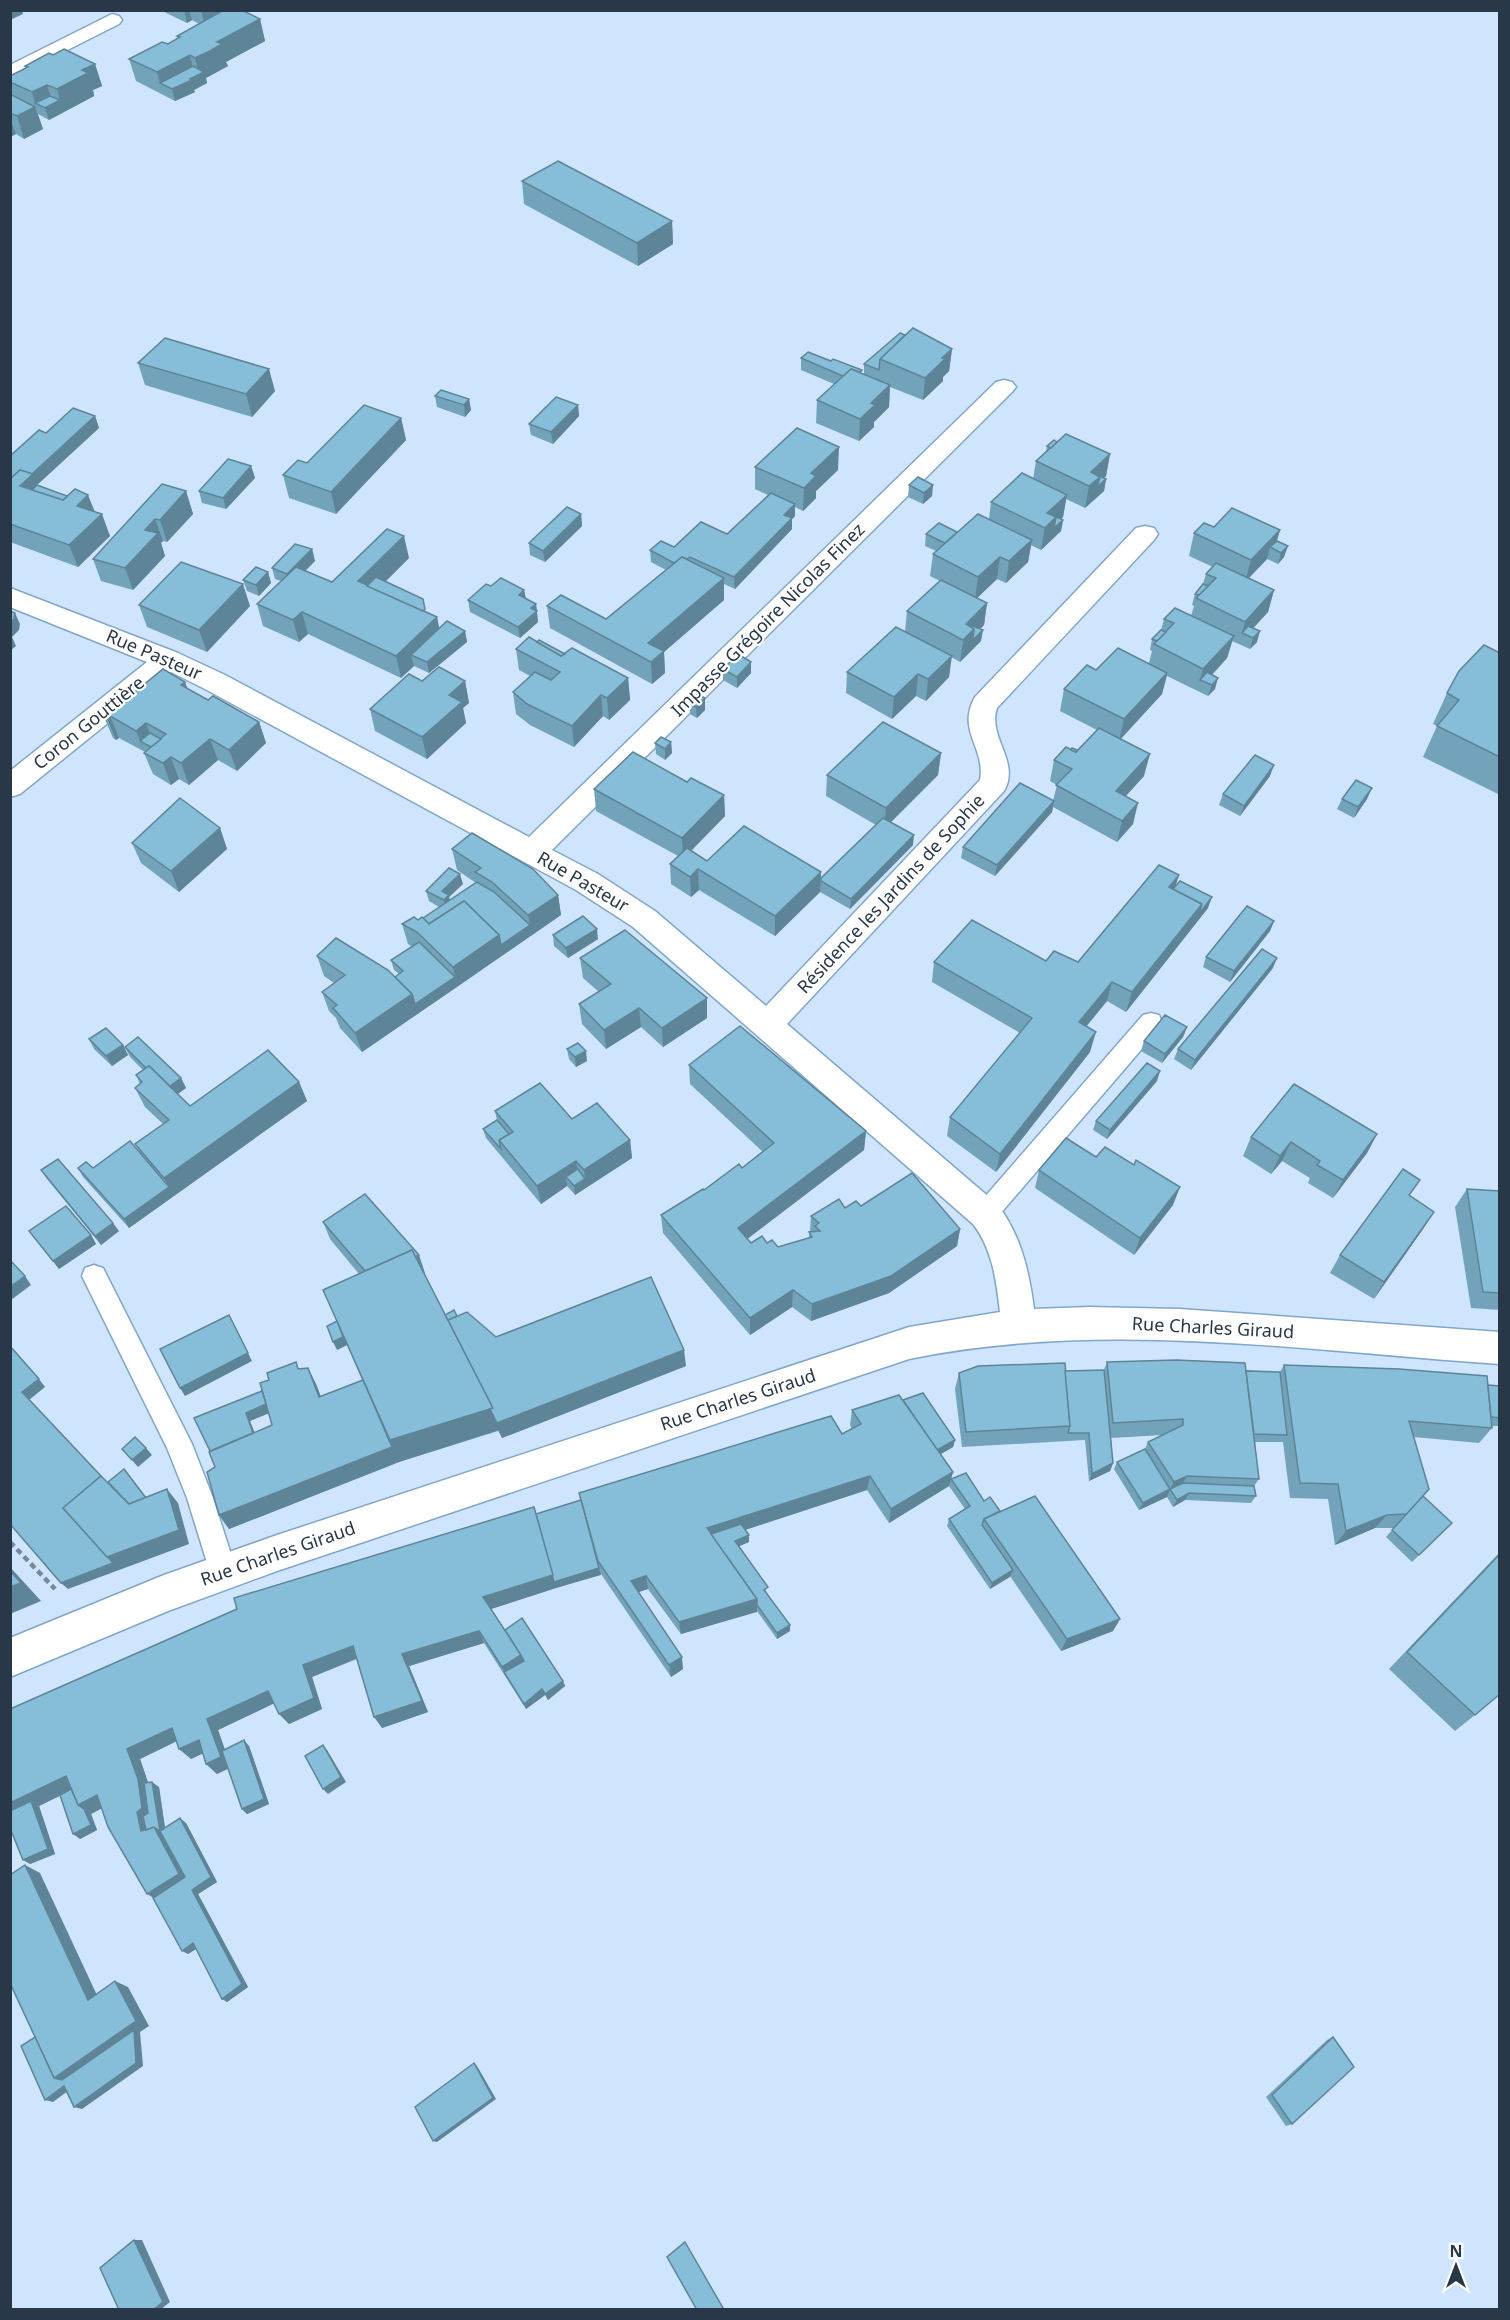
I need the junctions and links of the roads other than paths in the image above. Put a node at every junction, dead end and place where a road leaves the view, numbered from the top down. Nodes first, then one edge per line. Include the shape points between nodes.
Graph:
1 (112, 20) dead end
2 (10, 74) edge
3 (1004, 387) dead end
4 (1145, 534) dead end
5 (10, 597) edge
6 (168, 660) junction
7 (10, 787) edge
8 (532, 852) junction
9 (1151, 1022) dead end
10 (767, 1025) junction
11 (985, 1214) junction
12 (94, 1276) dead end
13 (1019, 1325) junction
14 (1500, 1348) edge
15 (223, 1573) junction
16 (10, 1658) edge

1 - 2 street
3 - 8 street, Impasse Grégoire Nicolas Finez
4 - 10 street, Résidence les Jardins de Sophie via 985,704 980,718 998,766 994,783
5 - 6 street, Rue Pasteur
6 - 7 street, Coron Gouttière
6 - 8 street, Rue Pasteur via 237,693
8 - 10 street, Rue Pasteur via 644,919
9 - 11 lane
10 - 11 street, Rue Pasteur
11 - 13 street, Rue Pasteur via 995,1224 1006,1249
12 - 15 lane via 179,1444
13 - 14 street, Rue Charles Giraud via 1187,1325
13 - 15 street, Rue Charles Giraud via 975,1329 909,1343
15 - 16 street, Rue Charles Giraud

